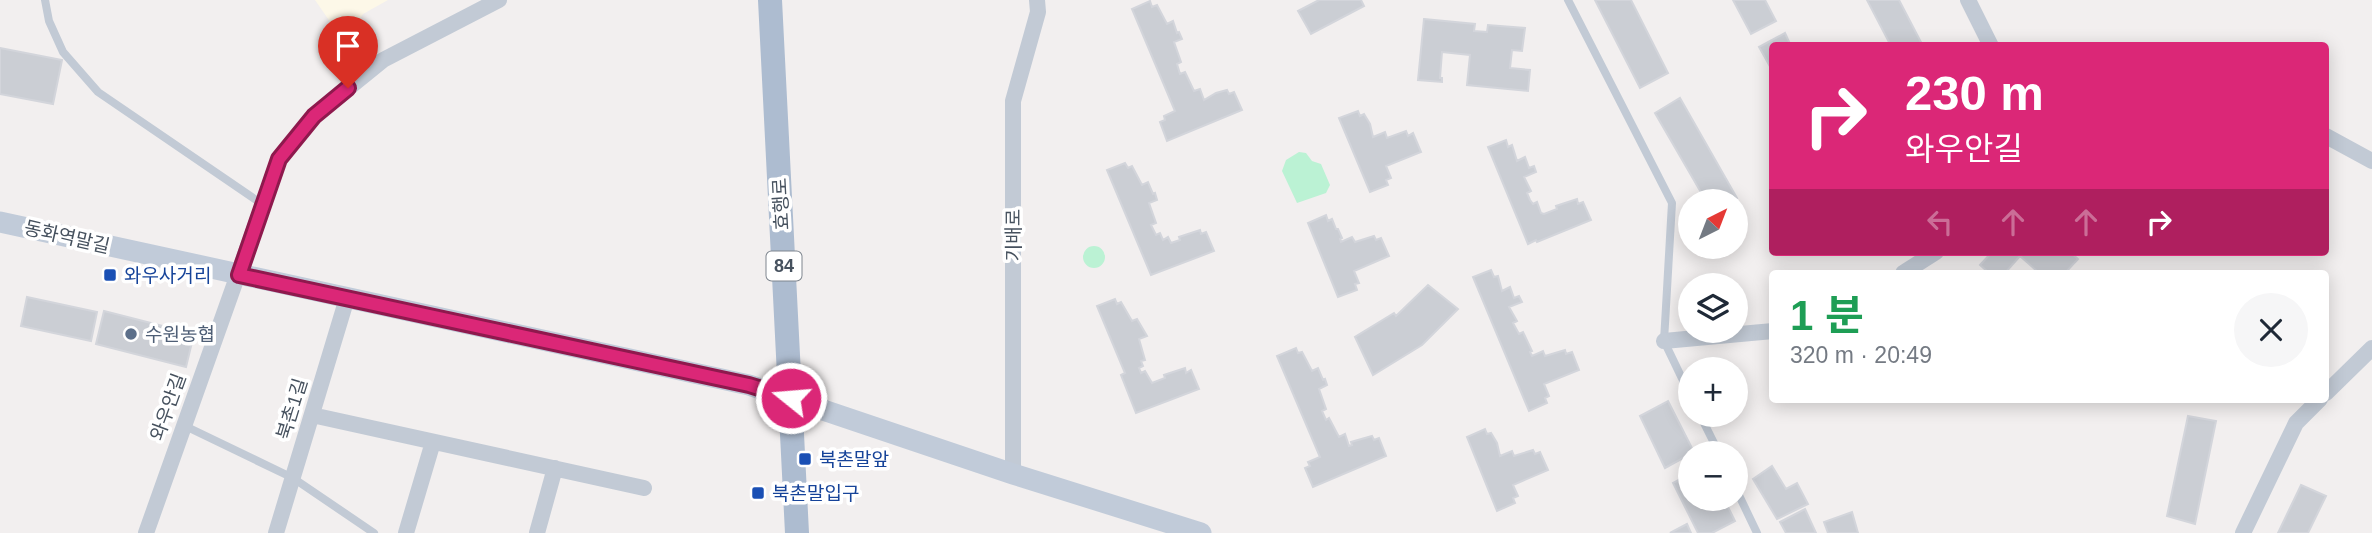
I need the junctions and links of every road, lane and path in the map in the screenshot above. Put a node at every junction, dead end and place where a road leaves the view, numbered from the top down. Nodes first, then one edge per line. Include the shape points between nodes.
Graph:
1 (45, 0) edge
2 (499, 0) edge
3 (770, 0) edge
4 (1037, 0) edge
5 (1568, 0) edge
6 (1968, 0) edge
7 (1989, 42) edge
8 (2329, 138) edge
9 (2372, 161) edge
10 (262, 204) junction
11 (0, 222) edge
12 (1930, 256) edge
13 (1908, 270) edge
14 (239, 275) junction
15 (347, 298) junction
16 (1769, 331) edge
17 (1664, 341) junction
18 (2372, 348) edge
19 (1678, 370) edge
20 (2329, 390) edge
21 (791, 398) junction
22 (2316, 403) edge
23 (312, 415) junction
24 (183, 425) junction
25 (433, 442) junction
26 (555, 468) junction
27 (1013, 474) junction
28 (293, 478) junction
29 (644, 488) dead end
30 (1746, 511) edge
31 (146, 533) edge
32 (276, 533) edge
33 (374, 533) edge
34 (406, 533) edge
35 (537, 533) edge
36 (797, 533) edge
37 (1201, 533) edge
38 (1757, 533) edge
39 (2243, 533) edge

1 - 10 lane via 63,52 98,92
2 - 10 street, 와우안길 via 383,60 314,116 279,159
3 - 21 main road, 효행로 / 84
4 - 27 street, 기배로 via 1038,12 1013,101
5 - 17 lane via 1672,203
6 - 7 street
8 - 9 street
10 - 14 street, 와우안길
11 - 14 street, 동화역말길
12 - 13 street
14 - 15 street, 동화역말길
14 - 24 street, 와우안길
15 - 21 street, 동화역말길
15 - 23 street, 북촌1길
16 - 17 street
17 - 19 lane
18 - 20 street
21 - 27 street
21 - 36 main road, 효행로 / 84
22 - 39 street via 2296,423
23 - 25 street
23 - 28 street, 북촌1길
24 - 28 lane
24 - 31 street, 와우안길
25 - 26 street
25 - 34 street
26 - 29 street
26 - 35 street
27 - 37 street
28 - 32 street, 북촌1길
28 - 33 lane
30 - 38 lane

